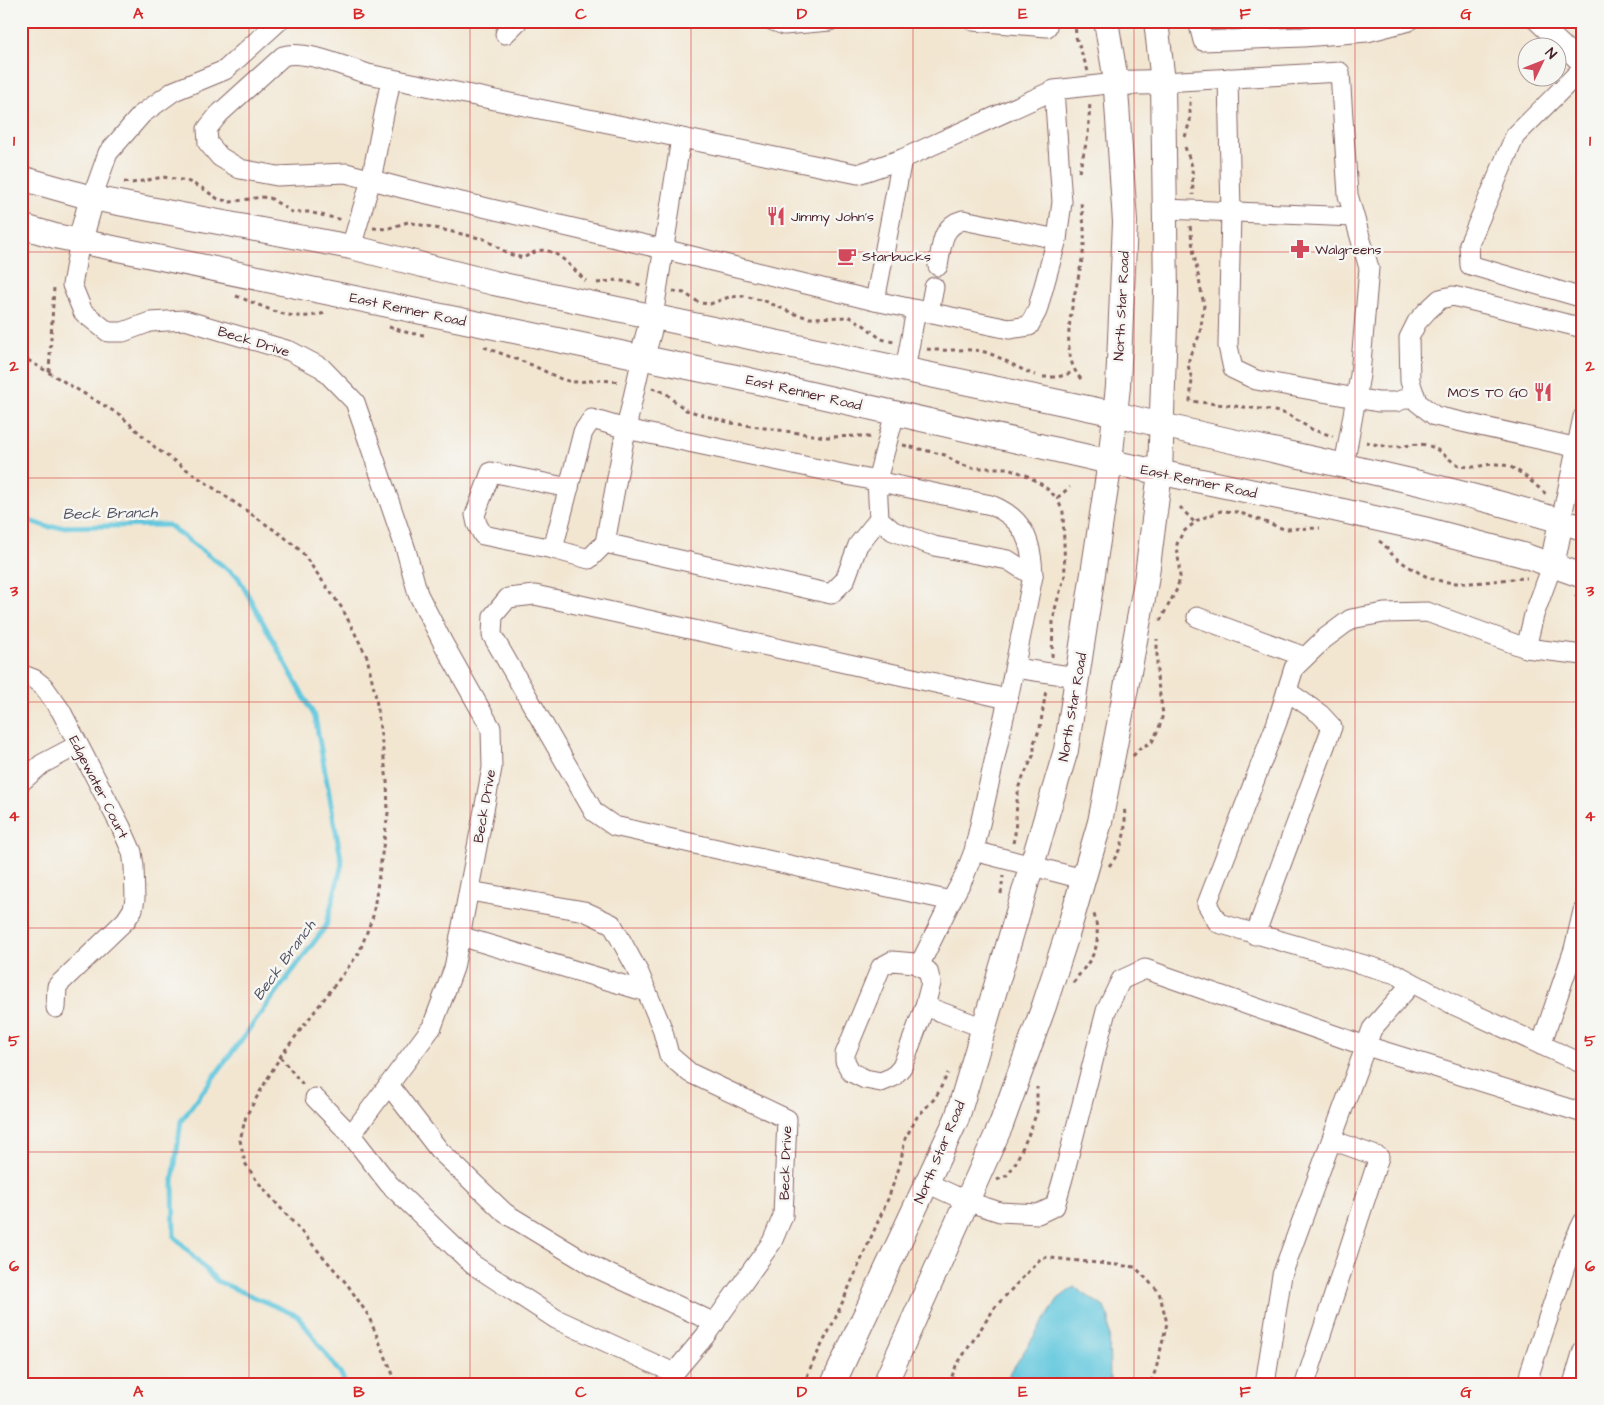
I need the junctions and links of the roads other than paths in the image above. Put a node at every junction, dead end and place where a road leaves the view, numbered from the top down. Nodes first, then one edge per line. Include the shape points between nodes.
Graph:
1 (280, 21) edge
2 (773, 21) edge
3 (830, 21) edge
4 (973, 21) edge
5 (1106, 21) edge
6 (1156, 21) edge
7 (1198, 21) edge
8 (1409, 21) edge
9 (1537, 21) edge
10 (1047, 28) dead end
11 (1583, 66) edge
12 (1228, 78) junction
13 (391, 79) junction
14 (1163, 82) junction
15 (1116, 83) junction
16 (1054, 90) junction
17 (681, 138) junction
18 (902, 159) junction
19 (21, 178) edge
20 (371, 180) junction
21 (92, 198) junction
22 (1165, 209) junction
23 (1232, 212) junction
24 (1354, 217) junction
25 (21, 226) edge
26 (1057, 239) junction
27 (80, 241) junction
28 (351, 247) junction
29 (663, 249) junction
30 (938, 266) dead end
31 (934, 287) dead end
32 (1583, 298) edge
33 (874, 301) junction
34 (923, 311) junction
35 (653, 317) junction
36 (1583, 328) edge
37 (642, 357) junction
38 (905, 370) junction
39 (1415, 395) junction
40 (1356, 399) junction
41 (895, 413) junction
42 (1116, 414) junction
43 (1583, 416) edge
44 (1162, 426) junction
45 (626, 430) junction
46 (1580, 448) edge
47 (1110, 462) junction
48 (1344, 466) junction
49 (1160, 473) junction
50 (877, 480) junction
51 (569, 488) junction
52 (1570, 516) edge
53 (879, 519) junction
54 (605, 543) junction
55 (553, 549) junction
56 (1549, 574) junction
57 (1033, 576) junction
58 (1583, 576) edge
59 (1197, 617) dead end
60 (1526, 648) junction
61 (1583, 655) edge
62 (1305, 657) junction
63 (1015, 668) junction
64 (21, 674) edge
65 (1077, 677) junction
66 (1287, 691) junction
67 (1008, 698) junction
68 (78, 745) junction
69 (21, 782) edge
70 (974, 851) junction
71 (1032, 866) junction
72 (1094, 875) junction
73 (470, 891) junction
74 (951, 901) junction
75 (1583, 911) edge
76 (1255, 935) junction
77 (460, 936) junction
78 (920, 966) junction
79 (1412, 982) junction
80 (647, 992) junction
81 (925, 1006) junction
82 (56, 1008) dead end
83 (984, 1028) junction
84 (1541, 1045) junction
85 (1366, 1046) junction
86 (1583, 1064) edge
87 (389, 1084) junction
88 (315, 1098) road end
89 (1583, 1113) edge
90 (351, 1135) junction
91 (1332, 1140) junction
92 (927, 1183) junction
93 (974, 1204) junction
94 (1583, 1222) edge
95 (715, 1323) junction
96 (1583, 1350) edge
97 (672, 1378) edge
98 (833, 1384) edge
99 (885, 1384) edge
100 (1264, 1384) edge
101 (1305, 1384) edge
102 (1528, 1384) edge
103 (1573, 1384) edge

1 - 21 street via 225,70 174,91 142,114 108,153
2 - 3 street via 784,25
4 - 10 street
5 - 15 main road, North Star Road
6 - 14 main road
7 - 8 street via 1203,41 1367,32
9 - 11 street
11 - 32 street via 1515,136 1468,244 1470,265
12 - 14 street
12 - 23 street
12 - 24 street via 1340,72 1348,195
13 - 17 street
13 - 20 street
13 - 20 street via 304,54 283,56 219,114 207,130 208,143 220,157 240,169 277,176 346,173
14 - 15 main road
14 - 22 main road
15 - 16 street
15 - 42 main road, North Star Road via 1125,222
16 - 18 street
16 - 26 street via 1062,202
17 - 18 street via 858,174
17 - 29 street
18 - 33 street
19 - 21 main road
20 - 28 street
20 - 29 street
21 - 27 main road
21 - 28 main road
22 - 23 street
22 - 44 main road
23 - 24 street
23 - 40 street via 1228,346 1233,369 1256,380
24 - 40 street via 1369,268
25 - 27 main road, East Renner Road
26 - 30 street via 963,220 955,222 944,235
26 - 34 street via 1037,311 1029,326 1009,329
27 - 37 main road, East Renner Road
27 - 73 street, Beck Drive via 72,284 83,312 108,332 123,332 150,322 185,320 290,351 322,368 355,402 418,594 491,728 492,768
28 - 35 main road via 494,284
29 - 33 street
29 - 35 street
31 - 34 street
33 - 34 street
34 - 38 street via 909,345
35 - 37 main road
35 - 38 main road
36 - 39 street via 1453,296 1440,299 1417,322 1409,338 1410,381
37 - 41 main road, East Renner Road
37 - 45 street
38 - 42 main road
39 - 40 street via 1396,402
39 - 46 street via 1417,402 1435,416
40 - 48 street
41 - 47 main road, East Renner Road
41 - 50 street
42 - 44 main road
42 - 47 main road, North Star Road
43 - 46 street
44 - 48 main road
44 - 49 main road
45 - 50 street
45 - 51 street via 592,420 583,432
45 - 54 street
46 - 52 street
47 - 49 main road, East Renner Road
47 - 65 main road, North Star Road
48 - 52 main road
49 - 56 main road, East Renner Road via 1428,530 1523,555
49 - 72 main road via 1146,582 1100,822
50 - 53 street
50 - 57 street via 991,504 1003,510 1024,530 1032,554
51 - 55 street
51 - 55 street via 491,472 475,515 483,535
52 - 56 main road
53 - 54 street via 858,545 845,580 831,594
53 - 57 street via 893,531 934,546 1008,560
54 - 55 street via 589,559
56 - 58 main road, East Renner Road
56 - 60 street
57 - 63 street
59 - 62 street
60 - 61 street
60 - 62 street via 1427,612 1384,613 1351,619
62 - 66 street via 1294,668
63 - 65 street
63 - 67 street
64 - 68 street, Edgewater Court via 44,687
65 - 71 main road, North Star Road via 1066,750
66 - 76 street via 1332,726
66 - 76 street via 1207,904 1218,923
67 - 70 street
67 - 74 street via 535,595 508,598 493,616 492,635 566,764 594,812 614,826
68 - 69 street via 42,764
68 - 82 street, Edgewater Court via 132,852 135,898 126,920 57,986
70 - 71 street
70 - 74 street
71 - 72 street
71 - 83 main road, North Star Road
72 - 93 main road via 1067,935
73 - 77 street
73 - 80 street, Beck Drive via 584,911 612,924
74 - 78 street
75 - 84 street via 1574,949
76 - 79 street via 1396,974
77 - 80 street
77 - 87 street via 454,968 432,1027
78 - 81 street via 928,971 931,983
78 - 81 street via 892,961 881,967 845,1054 850,1072 881,1082 893,1077 902,1067
79 - 84 street
79 - 85 street via 1372,1029
80 - 95 street, Beck Drive via 669,1055 690,1073 787,1119 783,1216 772,1242
81 - 83 street
83 - 92 main road, North Star Road via 957,1118
84 - 86 street
85 - 89 street
85 - 91 street
85 - 93 street via 1145,969 1121,980 1106,1011 1054,1206 1038,1214 1000,1212
87 - 90 street
87 - 95 street via 438,1150 505,1213 594,1267
88 - 90 street
90 - 97 street via 389,1184 472,1264 556,1320
91 - 100 street via 1282,1275
91 - 101 street via 1379,1157
92 - 93 street
92 - 98 main road, North Star Road
93 - 99 main road
94 - 102 street
95 - 97 street, Beck Drive
96 - 103 street

